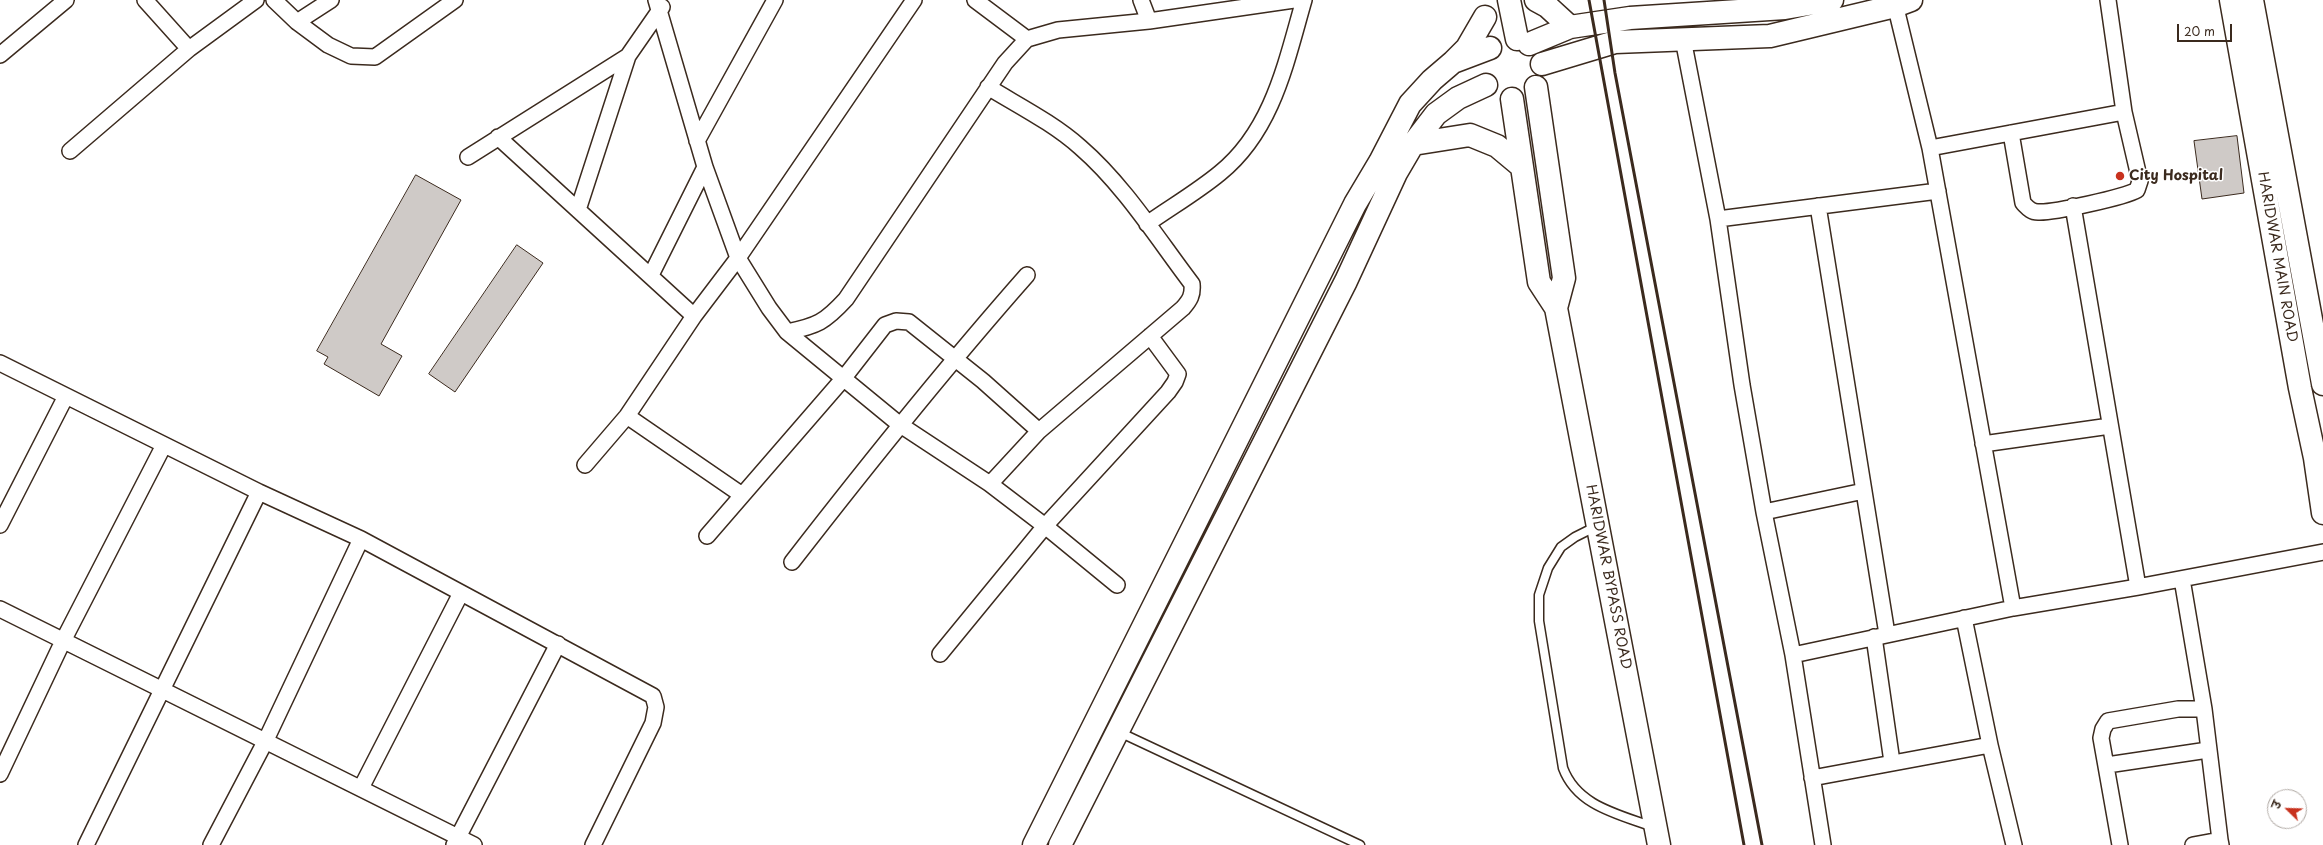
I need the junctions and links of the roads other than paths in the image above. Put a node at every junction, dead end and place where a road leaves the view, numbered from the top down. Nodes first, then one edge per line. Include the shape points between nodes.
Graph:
1 (66, 0) edge
2 (145, 0) edge
3 (256, 0) edge
4 (274, 0) edge
5 (331, 0) edge
6 (455, 0) edge
7 (774, 0) edge
8 (914, 0) edge
9 (975, 0) edge
10 (1141, 0) edge
11 (1294, 0) edge
12 (1304, 0) edge
13 (1509, 0) edge
14 (1536, 0) edge
15 (1832, 0) edge
16 (2108, 0) edge
17 (2231, 0) edge
18 (2252, 0) edge
19 (1900, 2) edge
20 (660, 4) edge
21 (1484, 8) edge
22 (1149, 21) junction
23 (297, 22) junction
24 (1570, 27) junction
25 (1027, 39) junction
26 (1683, 39) junction
27 (1523, 41) junction
28 (1492, 46) junction
29 (189, 49) junction
30 (0, 55) edge
31 (628, 56) junction
32 (1453, 62) junction
33 (1542, 64) junction
34 (1486, 84) junction
35 (988, 87) junction
36 (1536, 87) junction
37 (1512, 99) junction
38 (2124, 112) junction
39 (2011, 133) junction
40 (498, 137) junction
41 (697, 141) junction
42 (1412, 144) junction
43 (1930, 148) junction
44 (70, 151) dead end
45 (468, 157) dead end
46 (1521, 166) junction
47 (705, 167) junction
48 (1938, 191) junction
49 (1818, 206) junction
50 (2073, 206) junction
51 (578, 210) junction
52 (1718, 219) junction
53 (1147, 224) junction
54 (738, 258) junction
55 (651, 274) junction
56 (1027, 275) dead end
57 (1556, 308) junction
58 (694, 316) junction
59 (787, 332) junction
60 (1150, 336) junction
61 (954, 358) junction
62 (0, 363) edge
63 (843, 379) junction
64 (2323, 382) edge
65 (2300, 388) junction
66 (66, 396) junction
67 (627, 416) junction
68 (899, 424) junction
69 (2110, 426) junction
70 (1039, 431) junction
71 (1983, 444) junction
72 (164, 445) junction
73 (2319, 456) edge
74 (585, 466) dead end
75 (990, 484) junction
76 (1864, 491) junction
77 (260, 492) junction
78 (742, 495) junction
79 (1764, 512) junction
80 (2323, 513) edge
81 (0, 525) edge
82 (1045, 526) junction
83 (1598, 526) junction
84 (707, 536) dead end
85 (361, 539) junction
86 (2323, 552) edge
87 (792, 562) dead end
88 (2182, 579) junction
89 (1117, 585) dead end
90 (2138, 587) junction
91 (461, 593) junction
92 (2013, 608) junction
93 (0, 609) edge
94 (1964, 618) junction
95 (1881, 635) junction
96 (63, 641) junction
97 (558, 644) junction
98 (940, 654) dead end
99 (1793, 655) junction
100 (162, 690) junction
101 (2204, 709) junction
102 (1116, 731) junction
103 (265, 742) junction
104 (1990, 745) junction
105 (2208, 750) junction
106 (1892, 762) junction
107 (2107, 765) junction
108 (0, 774) edge
109 (1812, 778) junction
110 (361, 788) junction
111 (1658, 837) edge
112 (456, 841) edge
113 (2221, 842) edge
114 (86, 845) edge
115 (211, 845) edge
116 (474, 845) edge
117 (593, 845) edge
118 (1034, 845) edge
119 (1060, 845) edge
120 (1360, 845) edge
121 (1823, 845) edge
122 (2014, 845) edge
123 (2120, 845) edge
124 (2193, 845) edge

1 - 30 street
2 - 29 street
3 - 29 street
4 - 23 street
5 - 23 street
6 - 23 street via 375,57 351,56 328,45
7 - 41 street
8 - 54 street
9 - 25 street
10 - 22 street
11 - 22 street
12 - 53 street via 1279,84 1264,120 1246,148 1220,173
13 - 27 main road
14 - 24 main road via 1547,6
15 - 24 main road via 1785,8 1630,18
16 - 38 street
17 - 65 main road, HARIDWAR MAIN ROAD
18 - 64 main road, HARIDWAR MAIN ROAD
19 - 26 main road via 1770,36
19 - 43 street
20 - 31 street
20 - 41 street
21 - 28 main road
21 - 32 main road via 1466,48
22 - 25 street via 1058,30
24 - 27 main road
25 - 35 street
26 - 33 main road via 1615,42
26 - 52 street
27 - 28 main road via 1503,40
27 - 33 main road via 1538,53
28 - 32 main road
28 - 34 main road via 1482,62
29 - 44 street
31 - 40 street
31 - 51 street
32 - 118 main road via 1410,104 1355,204
33 - 36 main road via 1542,76
34 - 37 main road via 1497,95
34 - 42 main road via 1458,98 1436,114
35 - 53 street via 1080,147 1113,181
35 - 59 street via 846,299 829,318 810,327
36 - 37 main road via 1528,95
36 - 57 main road, HARIDWAR BYPASS ROAD via 1564,278
37 - 46 main road, HARIDWAR BYPASS ROAD
38 - 39 street
38 - 50 street via 2140,181 2137,190 2129,195
39 - 43 street
39 - 50 street via 2023,203 2030,210 2039,212
40 - 45 street
40 - 51 street
41 - 47 street
42 - 46 main road via 1470,135 1497,146
42 - 102 main road via 1346,281
43 - 48 street
46 - 57 main road, HARIDWAR BYPASS ROAD via 1539,282
47 - 54 street
47 - 55 street
48 - 49 street
48 - 71 street
49 - 52 street
49 - 76 street
50 - 69 street
51 - 55 street
52 - 79 street via 1742,385
53 - 60 street via 1192,284 1193,292 1191,299 1183,308
54 - 58 street
54 - 59 street
55 - 58 street
56 - 61 street
57 - 83 main road, HARIDWAR BYPASS ROAD
58 - 67 street
59 - 63 street
60 - 70 street
60 - 82 street via 1178,374 1175,382
61 - 63 street via 909,322 896,320 885,326
61 - 68 street
61 - 70 street
62 - 66 street
63 - 68 street
63 - 78 street
64 - 65 street
65 - 73 main road, HARIDWAR MAIN ROAD
66 - 72 street
66 - 81 street
67 - 74 street
67 - 78 street
68 - 75 street
68 - 87 street
69 - 71 street
69 - 90 street
70 - 75 street
71 - 92 street
72 - 77 street
72 - 96 street
73 - 80 main road, HARIDWAR MAIN ROAD
75 - 82 street
76 - 79 street
76 - 95 street
77 - 85 street
77 - 100 street
78 - 84 street
79 - 99 street
82 - 89 street
82 - 98 street
83 - 111 main road, HARIDWAR BYPASS ROAD
83 - 111 lane via 1561,547 1548,568 1539,595 1539,621 1563,768 1568,781 1579,795
85 - 91 street
85 - 103 street
86 - 88 street
88 - 90 street
88 - 101 street
90 - 92 street
91 - 97 street
91 - 110 street
92 - 94 street
93 - 96 street
94 - 95 street
94 - 104 street
95 - 99 street
95 - 106 street
96 - 100 street
96 - 108 street
97 - 112 street
97 - 117 street via 653,696 656,707 653,723
99 - 109 street
100 - 103 street
100 - 114 street
101 - 105 street
101 - 107 street via 2178,709 2108,721 2103,728 2102,738
102 - 119 main road
102 - 120 lane
103 - 110 street
103 - 115 street
104 - 106 street
104 - 122 street
105 - 107 street
105 - 113 street
106 - 109 street
107 - 123 street
109 - 121 street
110 - 112 street
112 - 116 street
113 - 124 street

